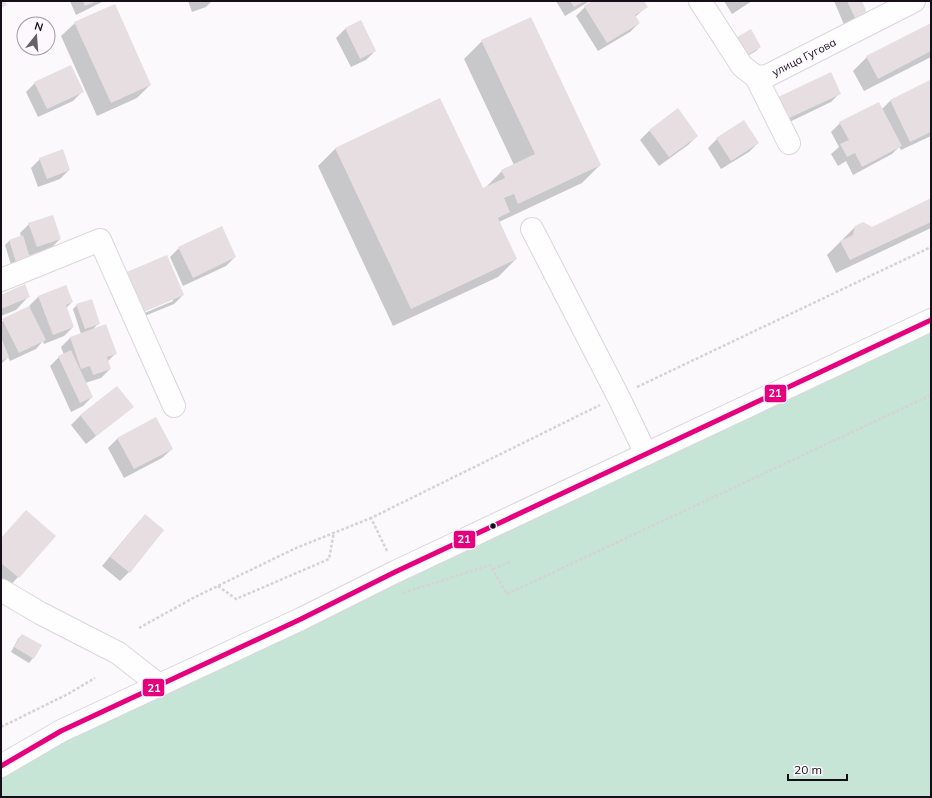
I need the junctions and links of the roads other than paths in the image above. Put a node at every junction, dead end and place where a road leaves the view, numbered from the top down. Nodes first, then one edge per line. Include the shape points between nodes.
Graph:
1 (700, 1) edge
2 (914, 1) edge
3 (756, 77) junction
4 (789, 144) dead end
5 (532, 229) dead end
6 (1, 280) edge
7 (931, 320) edge
8 (174, 406) dead end
9 (646, 454) junction
10 (1, 590) edge
11 (160, 685) junction
12 (1, 766) edge

1 - 3 street via 742,66
2 - 3 street, улица Гугова via 767,76
3 - 4 street
5 - 9 street
6 - 8 street via 100,240
7 - 9 street
9 - 11 street
10 - 11 street via 118,653
11 - 12 street via 61,731

